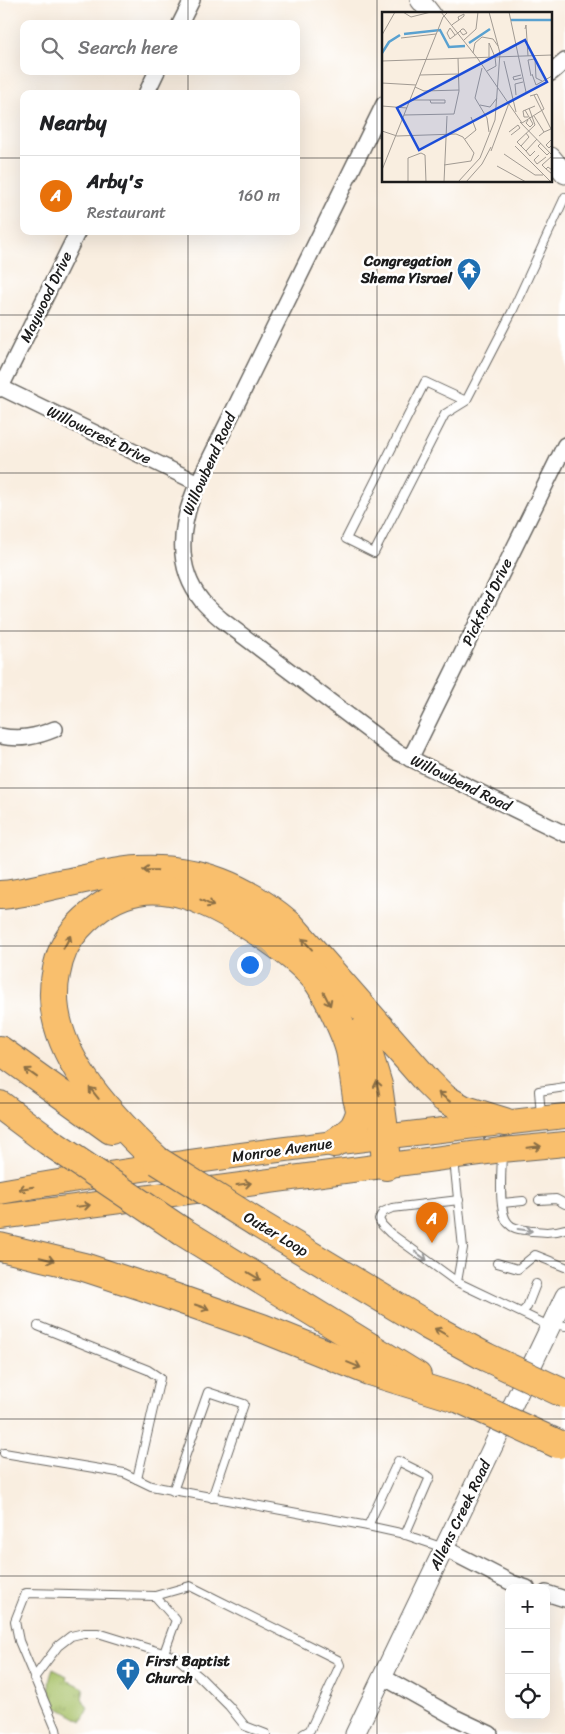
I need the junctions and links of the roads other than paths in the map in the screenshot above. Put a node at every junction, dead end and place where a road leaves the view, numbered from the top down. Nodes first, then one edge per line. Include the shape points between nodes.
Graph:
1 (192, 0) edge
2 (420, 0) edge
3 (430, 12) edge
4 (182, 20) edge
5 (565, 61) edge
6 (552, 72) edge
7 (155, 75) edge
8 (148, 90) edge
9 (382, 108) edge
10 (552, 158) edge
11 (565, 174) edge
12 (565, 197) edge
13 (76, 235) edge
14 (0, 388) edge
15 (466, 401) junction
16 (565, 445) edge
17 (198, 483) junction
18 (55, 729) dead end
19 (0, 736) edge
20 (410, 759) junction
21 (565, 834) edge
22 (0, 895) edge
23 (340, 980) junction
24 (0, 1050) edge
25 (565, 1087) edge
26 (0, 1105) edge
27 (565, 1116) edge
28 (542, 1118) junction
29 (505, 1122) junction
30 (119, 1131) junction
31 (383, 1136) junction
32 (334, 1143) junction
33 (565, 1144) edge
34 (502, 1150) junction
35 (454, 1156) junction
36 (386, 1166) junction
37 (0, 1192) edge
38 (458, 1200) junction
39 (539, 1200) dead end
40 (523, 1201) dead end
41 (502, 1203) junction
42 (565, 1204) edge
43 (0, 1217) edge
44 (565, 1229) edge
45 (0, 1247) edge
46 (497, 1263) dead end
47 (565, 1266) edge
48 (458, 1282) junction
49 (536, 1284) dead end
50 (565, 1296) edge
51 (522, 1312) junction
52 (556, 1325) edge
53 (38, 1326) dead end
54 (565, 1394) edge
55 (460, 1399) junction
56 (562, 1445) edge
57 (4, 1453) dead end
58 (137, 1479) junction
59 (173, 1491) junction
60 (212, 1498) junction
61 (368, 1526) junction
62 (405, 1535) junction
63 (444, 1548) junction
64 (515, 1584) edge
65 (550, 1594) edge
66 (155, 1596) junction
67 (565, 1599) edge
68 (164, 1653) junction
69 (383, 1677) junction
70 (34, 1678) junction
71 (308, 1733) edge
72 (57, 1734) edge
73 (266, 1734) edge
74 (355, 1734) edge
75 (490, 1734) edge

1 - 4 street
2 - 3 street
5 - 6 street
7 - 8 street
9 - 17 street, Willowbend Road
10 - 11 street
12 - 15 lane via 512,312
13 - 14 street, Maywood Drive
14 - 17 street, Willowcrest Drive
15 - 15 lane via 445,414 374,553 346,539 425,382
16 - 20 street, Pickford Drive
17 - 20 street, Willowbend Road via 185,518 182,550 189,580 203,602 367,730
18 - 19 street via 26,738
20 - 21 street, Willowbend Road
23 -> 22 highway via 273,910 233,886 188,872 138,870
29 -> 23 highway via 463,1109 444,1098
31 -> 23 highway via 375,1076 362,1031
30 -> 24 highway
25 - 28 lane via 539,1091
26 -> 55 highway, bridge via 183,1232 440,1390
27 - 28 main road, Monroe Avenue
28 - 29 main road, Monroe Avenue
29 - 31 main road, Monroe Avenue
30 -> 32 highway via 71,1057 60,1030 54,983 59,958 68,938 85,919 122,895 161,890 200,899 254,930 299,963 327,996 351,1052 360,1114 353,1128
54 -> 30 highway, Outer Loop, bridge via 427,1325 158,1161
31 - 32 main road, Monroe Avenue
31 - 36 highway
32 -> 37 main road, Monroe Avenue
34 -> 33 main road, Monroe Avenue
34 - 35 main road, Monroe Avenue
34 - 41 lane
35 - 36 main road, Monroe Avenue
35 - 38 lane
43 -> 36 main road, Monroe Avenue
38 - 48 lane via 463,1248
38 -> 48 lane via 392,1208 379,1219 382,1225
39 - 42 lane via 556,1199
40 - 41 lane
41 -> 44 lane via 503,1215 514,1228 546,1233
45 -> 55 highway via 84,1267 142,1286 262,1328 369,1371
46 - 47 lane via 518,1269 535,1255
48 - 51 lane
49 - 51 lane
50 - 52 street, Allens Creek Road
51 - 52 lane
52 - 63 street, Allens Creek Road
53 - 58 lane via 148,1370 160,1378
55 - 56 highway, bridge
57 - 58 lane via 124,1473
58 - 59 lane
59 - 60 lane
59 - 60 lane via 208,1392 244,1404
60 - 61 lane
61 - 62 lane
61 - 62 lane via 398,1461 430,1477
62 - 63 lane
63 - 64 street
63 - 69 street, Allens Creek Road
65 - 67 street
66 - 68 lane via 176,1620
66 - 70 lane via 26,1593 15,1621 19,1641
66 - 71 lane via 190,1586 338,1660 340,1665
68 - 70 lane via 98,1633 71,1636 58,1646
68 - 73 lane via 176,1657 201,1678 245,1726
69 - 74 street, Allens Creek Road
69 - 75 street
70 - 72 lane

